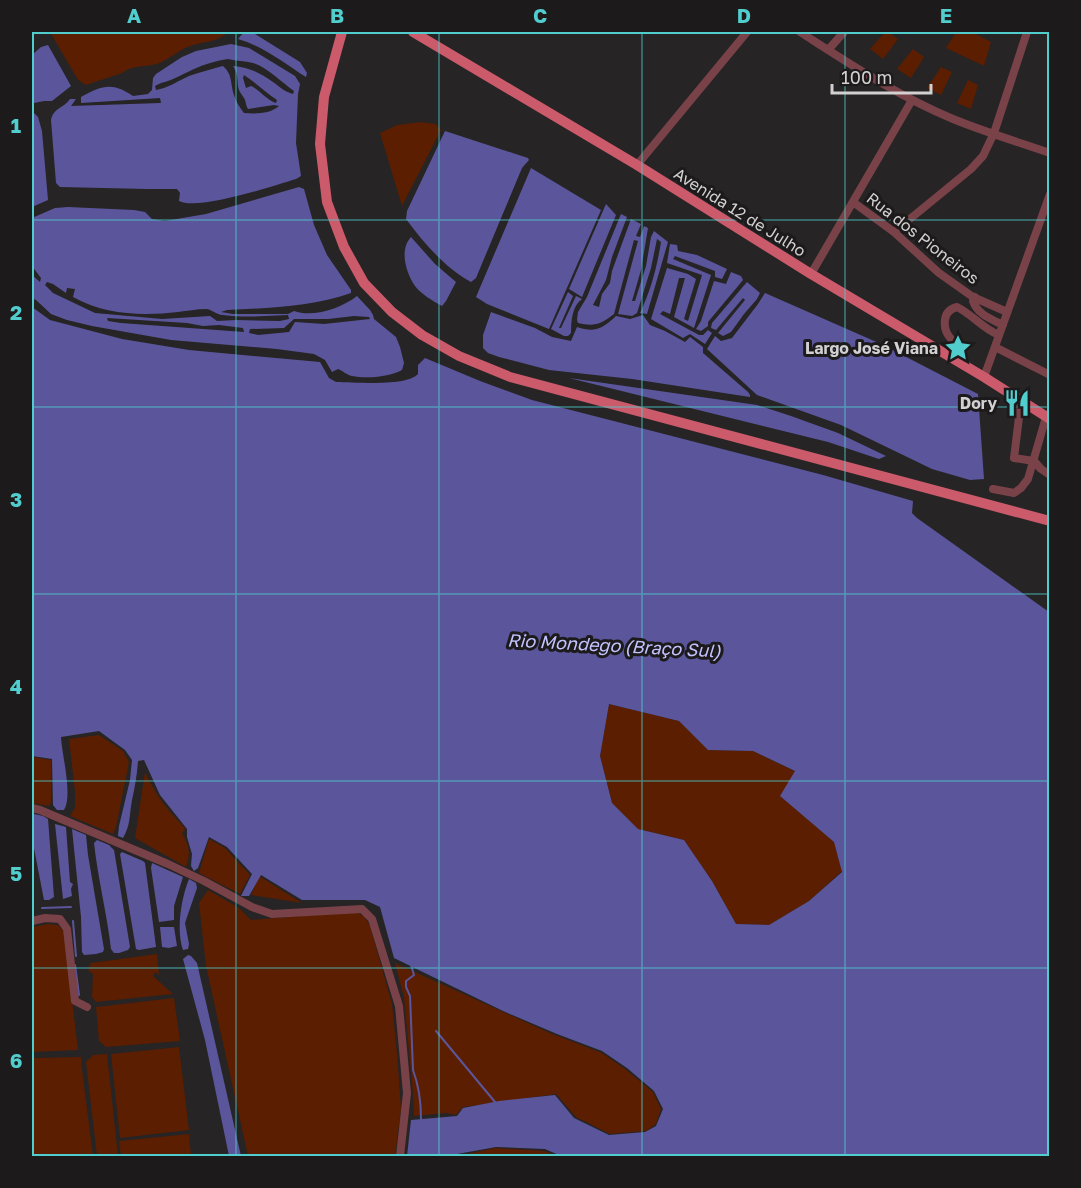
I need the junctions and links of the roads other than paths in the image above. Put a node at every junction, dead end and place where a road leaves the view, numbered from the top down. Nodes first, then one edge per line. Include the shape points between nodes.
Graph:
1 (342, 32) edge
2 (413, 32) edge
3 (747, 32) edge
4 (800, 32) edge
5 (844, 32) edge
6 (1027, 32) edge
7 (828, 50) junction
8 (912, 100) junction
9 (994, 134) junction
10 (1050, 153) edge
11 (637, 165) junction
12 (1050, 194) edge
13 (853, 202) junction
14 (894, 232) junction
15 (812, 274) junction
16 (975, 297) junction
17 (1007, 312) junction
18 (1003, 325) junction
19 (999, 335) junction
20 (952, 340) dead end
21 (994, 347) junction
22 (1050, 375) edge
23 (984, 377) junction
24 (1021, 401) junction
25 (1048, 418) edge
26 (1034, 461) junction
27 (1050, 475) edge
28 (993, 489) dead end
29 (1050, 521) edge
30 (32, 808) edge
31 (32, 921) edge
32 (87, 1007) dead end
33 (400, 1156) edge

1 - 29 main road via 324,97 320,144 327,202 344,247 364,282 392,312 422,335 459,356 510,377
2 - 11 main road, Avenida 12 de Julho
3 - 11 street
4 - 7 street
5 - 7 street
6 - 9 street
7 - 8 street
8 - 9 street
8 - 13 street
9 - 10 street
9 - 14 street via 971,169
11 - 15 main road, Avenida 12 de Julho
12 - 17 street
13 - 14 street, Rua dos Pioneiros
13 - 15 street
14 - 16 street, Rua dos Pioneiros via 939,273
15 - 23 main road, Avenida 12 de Julho
16 - 17 street, Rua dos Pioneiros
16 - 18 street via 975,308
17 - 18 street
18 - 19 street
19 - 20 street via 957,307 945,316 945,329
19 - 21 street
21 - 22 street
21 - 23 street
23 - 24 main road, Avenida 12 de Julho
24 - 25 main road, Avenida 12 de Julho
24 - 26 street via 1014,458
25 - 26 street
26 - 27 street
26 - 28 street via 1028,479 1014,493
30 - 33 street via 168,864 272,914 362,909 372,919 399,1006 407,1093
31 - 32 street via 60,919 67,929 75,1001

